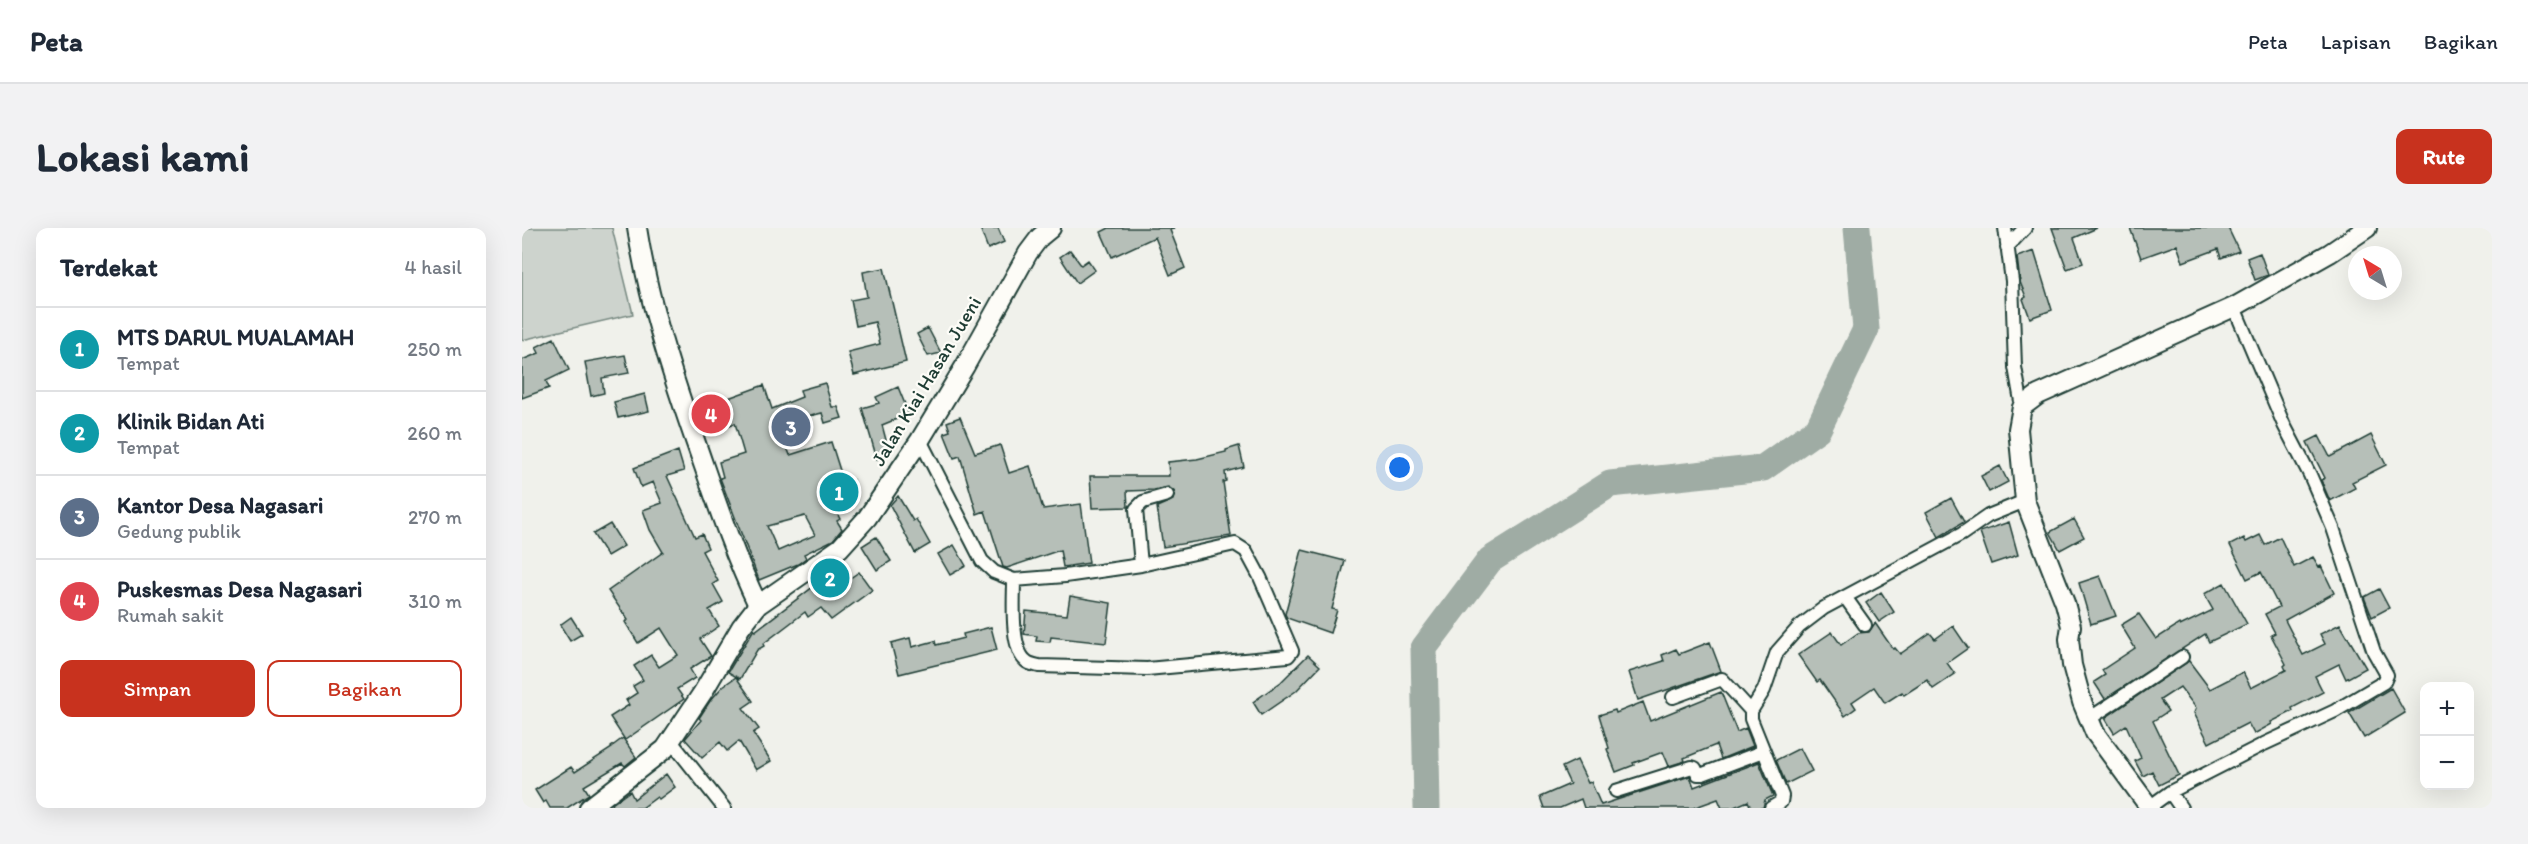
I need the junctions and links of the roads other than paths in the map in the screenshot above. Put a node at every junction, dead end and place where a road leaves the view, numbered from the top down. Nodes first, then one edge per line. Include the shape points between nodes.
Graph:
1 (637, 228) edge
2 (1051, 228) edge
3 (2005, 228) edge
4 (2025, 228) edge
5 (2367, 228) edge
6 (2007, 247) junction
7 (2234, 307) junction
8 (2022, 407) junction
9 (920, 441) junction
10 (1167, 495) dead end
11 (2025, 501) junction
12 (1142, 565) junction
13 (1014, 580) junction
14 (1845, 597) junction
15 (758, 605) junction
16 (1865, 625) dead end
17 (2182, 657) dead end
18 (1673, 697) dead end
19 (1751, 711) junction
20 (2089, 719) junction
21 (671, 741) junction
22 (1764, 751) junction
23 (1616, 791) dead end
24 (2170, 792) junction
25 (589, 808) edge
26 (724, 808) edge
27 (1771, 808) edge
28 (2149, 808) edge
29 (2181, 808) edge

1 - 15 street via 645,277 679,397 724,528
2 - 9 street, Jalan Kiai Hasan Jueni via 1022,261
3 - 6 street
4 - 6 street
5 - 7 street
6 - 8 street via 2015,367
7 - 8 street via 2038,395
7 - 24 street via 2333,528 2374,652 2387,675 2384,682 2335,711
8 - 11 street via 2018,429
9 - 13 street via 982,561 994,572
9 - 15 street, Jalan Kiai Hasan Jueni via 849,539
10 - 12 street via 1143,502 1136,509
11 - 14 street via 1988,516
11 - 20 street via 2065,603 2071,626 2072,665
12 - 13 street
12 - 13 street via 1225,544 1238,545 1246,551 1260,577 1291,645 1291,653 1147,669 1039,666 1025,660 1018,648
14 - 16 street
14 - 19 street via 1810,618 1777,652 1764,690
15 - 21 street, Jalan Kiai Hasan Jueni
17 - 20 street
18 - 19 street via 1722,679
19 - 22 street
20 - 28 street
21 - 25 street, Jalan Kiai Hasan Jueni
21 - 26 street
22 - 23 street via 1703,774 1692,767
22 - 27 street via 1783,798
24 - 28 street
24 - 29 street

